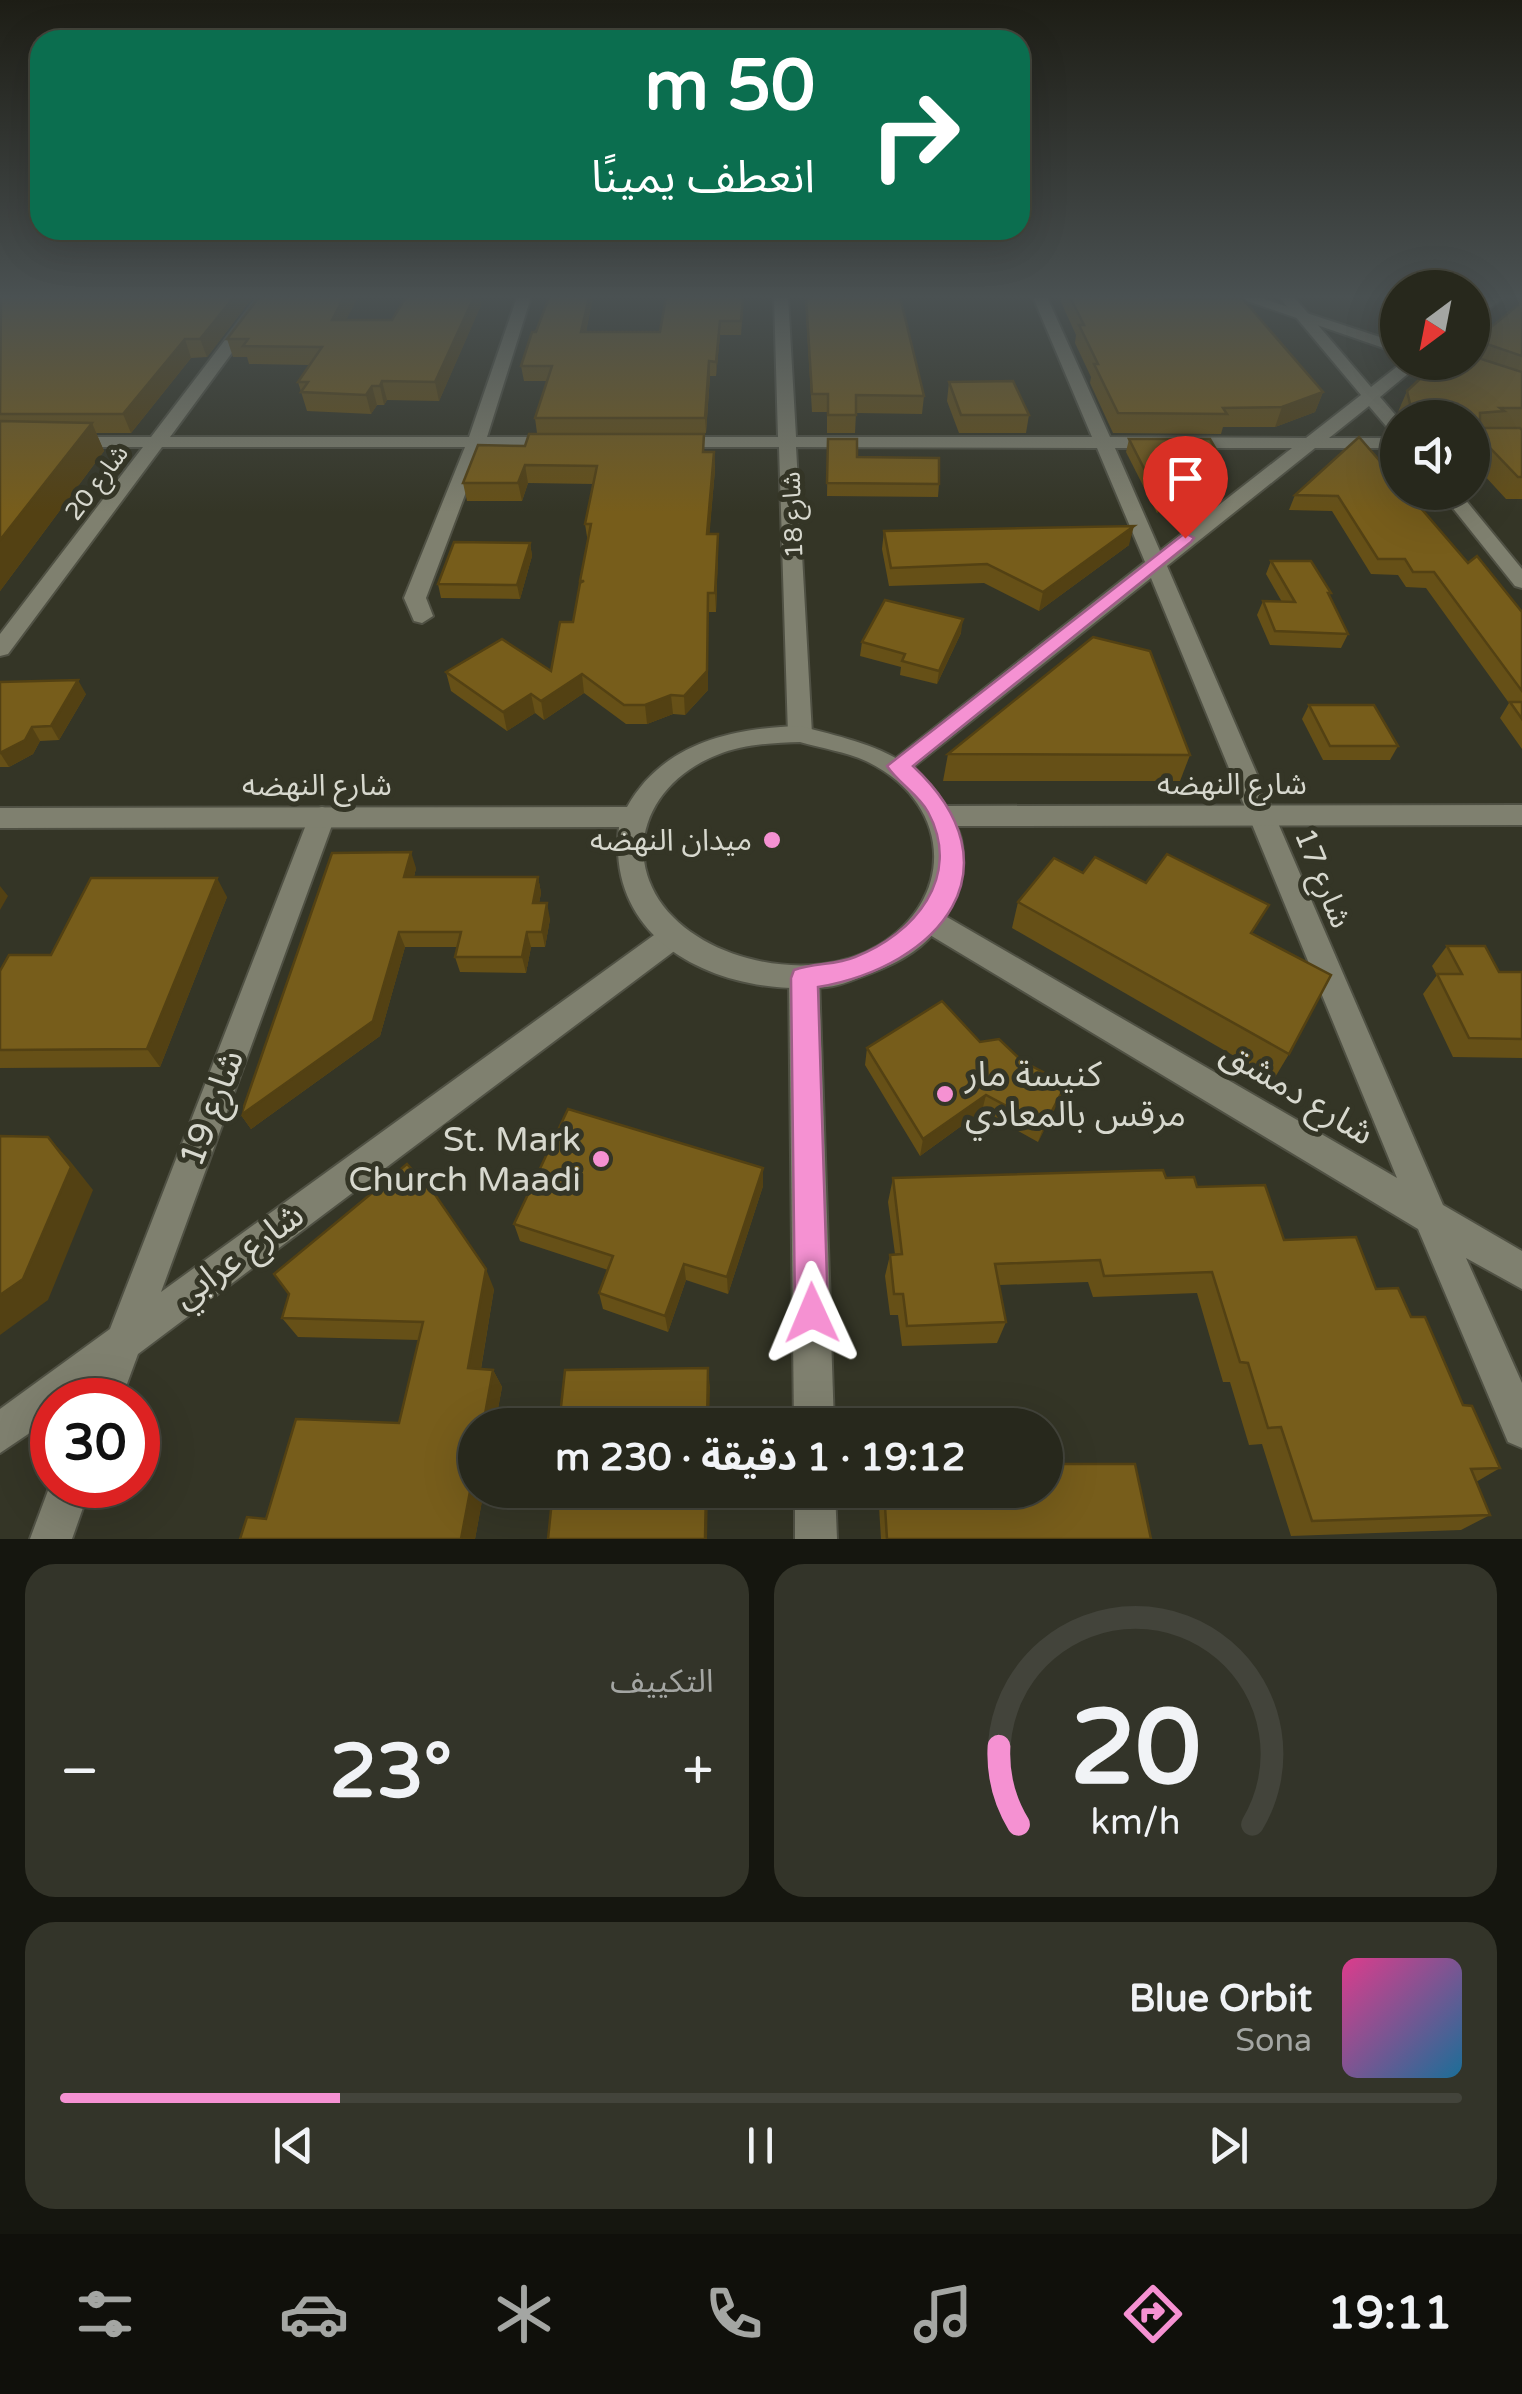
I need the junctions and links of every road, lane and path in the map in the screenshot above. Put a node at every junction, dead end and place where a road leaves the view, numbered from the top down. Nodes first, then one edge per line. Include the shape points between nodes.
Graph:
1 (213, 369) edge
2 (500, 369) edge
3 (784, 369) edge
4 (1072, 369) edge
5 (1346, 369) edge
6 (1391, 380) edge
7 (1370, 397) junction
8 (1380, 408) edge
9 (0, 442) edge
10 (158, 442) junction
11 (476, 442) junction
12 (574, 442) edge
13 (652, 442) edge
14 (789, 442) junction
15 (1104, 442) junction
16 (1380, 443) edge
17 (1305, 445) junction
18 (1464, 510) edge
19 (1154, 562) junction
20 (1522, 582) edge
21 (422, 616) dead end
22 (0, 649) edge
23 (800, 734) junction
24 (898, 766) junction
25 (1522, 815) edge
26 (635, 816) junction
27 (943, 816) junction
28 (1263, 816) junction
29 (322, 817) junction
30 (0, 818) edge
31 (930, 920) junction
32 (671, 938) junction
33 (804, 978) junction
34 (1428, 1215) junction
35 (1522, 1271) edge
36 (124, 1338) junction
37 (110, 1378) edge
38 (814, 1408) edge
39 (1522, 1428) edge
40 (0, 1432) edge
41 (62, 1508) edge
42 (815, 1508) edge
43 (51, 1539) edge
44 (816, 1539) edge

1 - 10 street, شارع 20
2 - 11 street
3 - 14 street, شارع 18
4 - 15 street, شارع 17
5 - 7 street
6 - 7 street
7 - 8 street
7 - 17 street
9 - 10 street
10 - 11 street
10 - 22 street, شارع 20
11 - 12 street
11 - 21 street via 415,598
13 - 14 street
14 - 15 street
14 - 23 street, شارع 18
15 - 17 street
15 - 19 street, شارع 17
16 - 17 street
17 - 19 street
18 - 20 street
19 - 24 street
19 - 28 street, شارع 17
23 - 24 street via 836,739
23 - 26 street via 718,744 654,786
24 - 27 street
25 - 28 street, شارع النهضه
26 - 29 street, شارع النهضه
26 - 32 street via 628,858 640,900
27 - 28 street, شارع النهضه
27 - 31 street via 952,850 948,886
28 - 34 street, شارع 17
29 - 30 street, شارع النهضه
29 - 36 street, شارع 19
31 - 33 street via 898,950 854,970
31 - 34 street, شارع دمشق
32 - 33 street via 724,966
32 - 36 street, شارع عرابي
33 - 38 street
34 - 35 street, شارع دمشق
34 - 39 street, شارع 17
36 - 37 street, شارع 19
36 - 40 street, شارع عرابي
41 - 43 street
42 - 44 street

